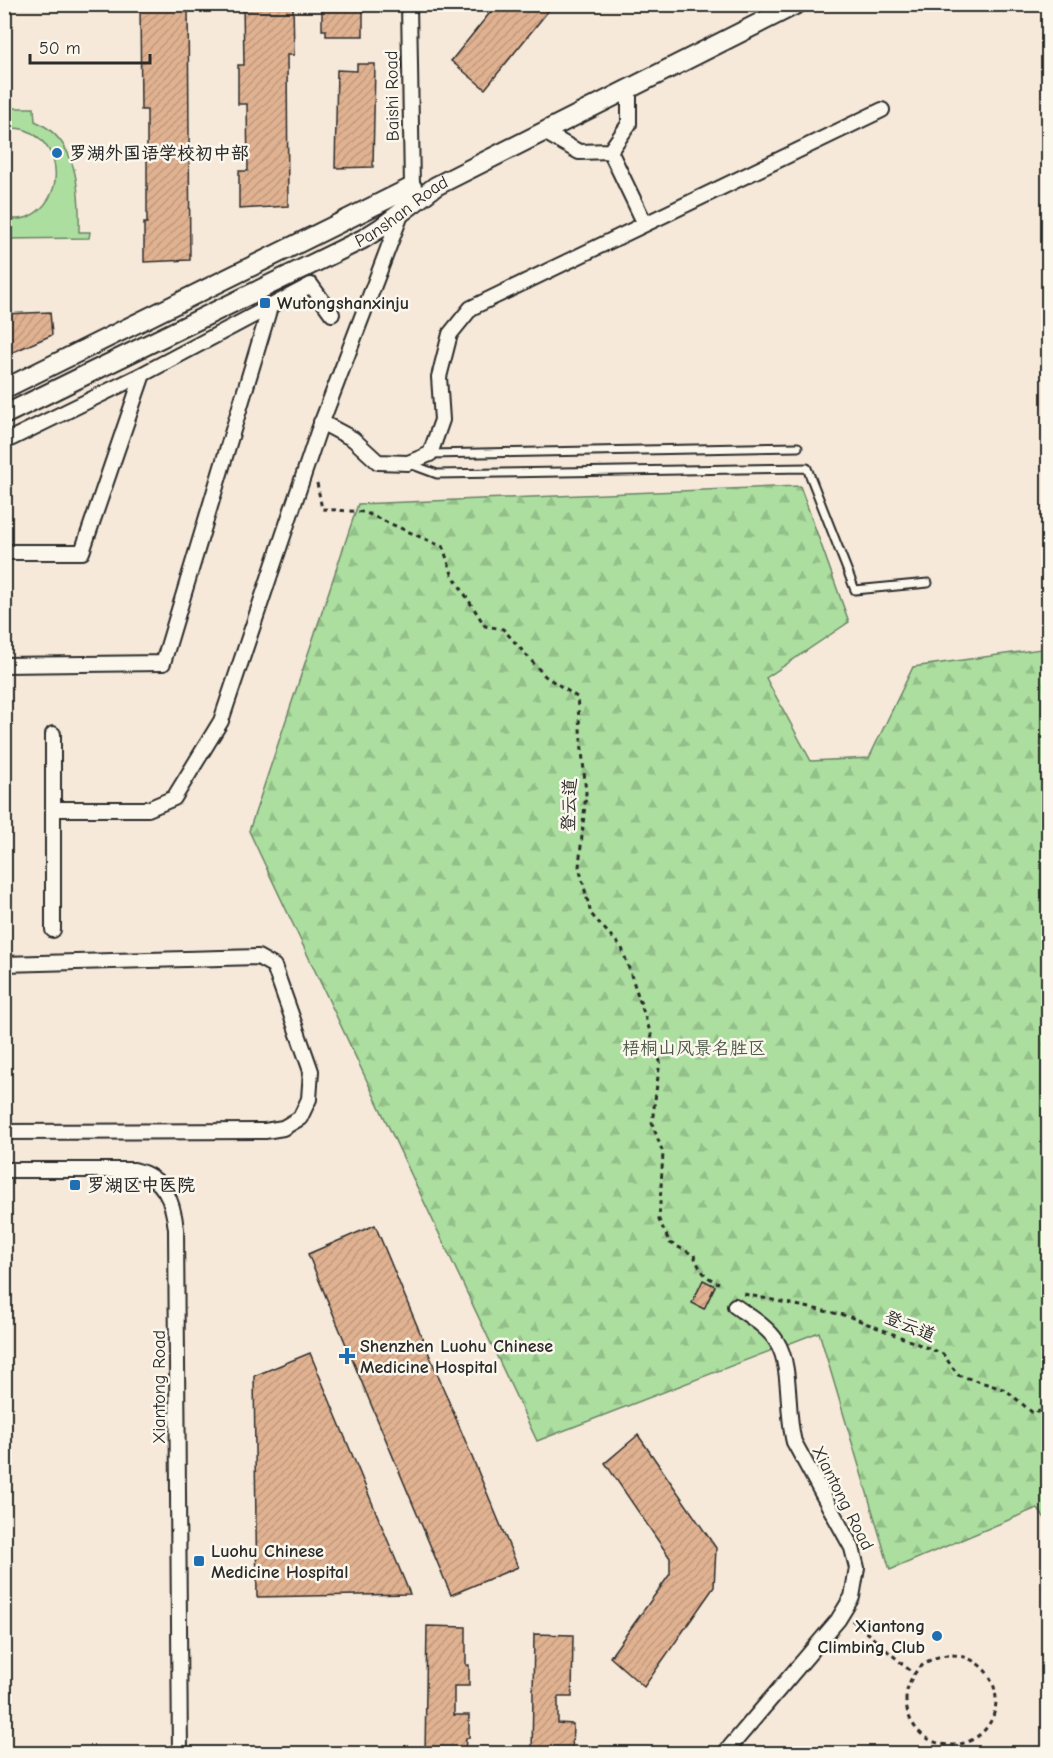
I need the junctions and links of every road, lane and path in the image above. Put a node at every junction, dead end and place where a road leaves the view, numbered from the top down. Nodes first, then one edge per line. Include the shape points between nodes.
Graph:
1 (409, 4) edge
2 (797, 4) edge
3 (629, 89) junction
4 (882, 110) dead end
5 (544, 132) junction
6 (610, 151) junction
7 (412, 187) joint
8 (402, 212) junction
9 (645, 224) junction
10 (270, 307) junction
11 (332, 314) dead end
12 (143, 374) junction
13 (4, 389) edge
14 (4, 415) edge
15 (321, 422) junction
16 (4, 442) edge
17 (798, 447) dead end
18 (430, 454) junction
19 (408, 463) junction
20 (316, 478) dead end
21 (4, 552) edge
22 (928, 583) dead end
23 (4, 665) edge
24 (53, 734) dead end
25 (54, 809) junction
26 (53, 930) dead end
27 (4, 964) edge
28 (4, 1131) edge
29 (4, 1170) edge
30 (719, 1283) dead end
31 (738, 1300) joint
32 (1048, 1406) edge
33 (843, 1612) junction
34 (914, 1674) junction
35 (180, 1754) edge
36 (724, 1754) edge

1 - 7 street, Baishi Road
2 - 3 street, Panshan Road
3 - 5 street, Panshan Road
3 - 6 street via 629,124
4 - 9 street
5 - 6 street via 579,152
5 - 8 street, Panshan Road via 436,186
6 - 9 street
7 - 13 street, Panshan Road
8 - 14 street, Panshan Road via 363,239
8 - 15 street
9 - 18 street via 471,308 450,334 440,377 442,420
10 - 11 street via 310,285
10 - 12 street
10 - 23 street via 163,663
12 - 16 street
12 - 21 street via 82,552
15 - 19 street via 353,440 378,462
15 - 25 street via 221,721 174,798 148,809
17 - 18 lane
18 - 19 street
19 - 22 lane via 437,474 807,468 855,590
20 - 30 path, 登云道 via 322,509 364,512 443,547 452,574 485,626 503,629 544,676 577,697 586,793 579,867 591,914 622,948 660,1061 652,1123 663,1153 659,1220 670,1243 694,1255 699,1269
24 - 25 street
25 - 26 street
27 - 28 street via 258,957 274,966 310,1071 309,1099 300,1118 283,1128
29 - 35 street, Xiantong Road via 134,1170 155,1179 171,1202 176,1229
31 - 32 path, 登云道 via 848,1316 943,1354 958,1375 1006,1390 1034,1414
31 - 33 street, Xiantong Road via 777,1342 784,1359 794,1442 852,1548 857,1568 852,1597
33 - 34 path
33 - 36 street, Xiantong Road
34 - 34 path via 924,1664 951,1655 978,1664 988,1675 995,1695 993,1717 986,1729 960,1745 930,1741 918,1732 906,1704

